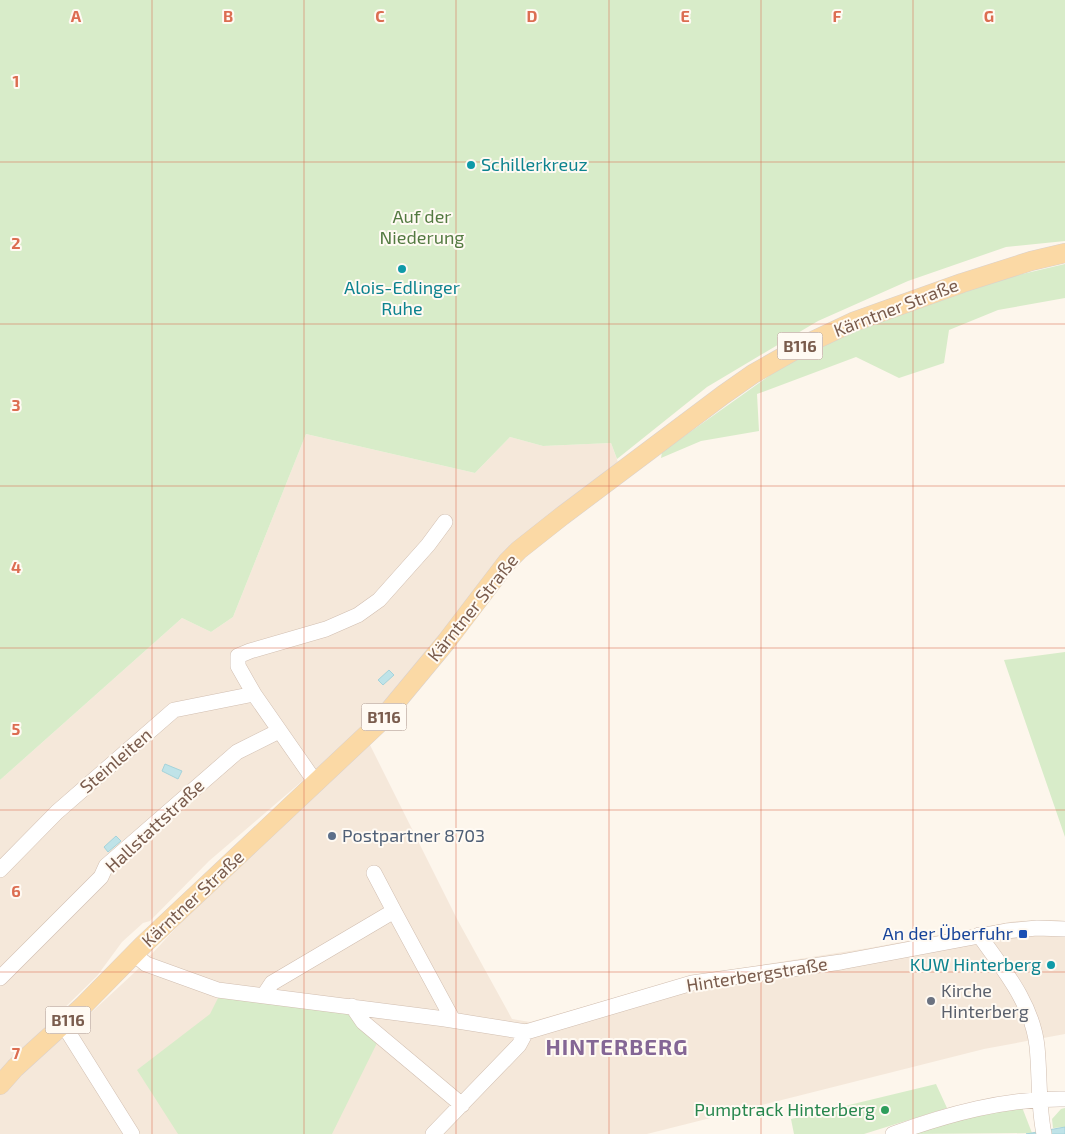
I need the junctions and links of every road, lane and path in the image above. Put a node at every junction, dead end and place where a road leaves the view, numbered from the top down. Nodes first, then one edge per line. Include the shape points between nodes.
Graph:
1 (1065, 253) edge
2 (445, 522) dead end
3 (254, 694) junction
4 (279, 731) junction
5 (316, 783) junction
6 (0, 870) edge
7 (374, 873) dead end
8 (394, 911) junction
9 (1065, 929) edge
10 (980, 935) junction
11 (134, 954) junction
12 (0, 978) edge
13 (264, 995) junction
14 (352, 1006) junction
15 (453, 1020) junction
16 (63, 1024) junction
17 (526, 1032) junction
18 (0, 1085) edge
19 (1065, 1099) edge
20 (1040, 1100) junction
21 (462, 1106) junction
22 (1043, 1128) edge
23 (132, 1134) edge
24 (433, 1134) edge
25 (893, 1134) edge

1 - 5 main road, Kärntner Straße / B116 via 1031,260 852,322 802,346 722,395 519,550 501,568 446,642 378,724
2 - 3 street via 379,600 358,615 238,656 238,666
3 - 4 street
3 - 6 street, Steinleiten via 174,710 57,812
4 - 5 street
4 - 12 street, Hallstattstraße via 237,752 145,831 106,866 101,878
5 - 11 main road, Kärntner Straße / B116
7 - 8 street
8 - 13 street via 272,983
8 - 15 street
9 - 10 street, Hinterbergstraße via 1020,929
10 - 17 street, Hinterbergstraße via 841,962 692,984
10 - 20 street via 1025,1006 1037,1045
11 - 13 street, Hinterbergstraße via 146,964 218,990
11 - 16 main road, Kärntner Straße / B116
13 - 14 street, Hinterbergstraße
14 - 15 street, Hinterbergstraße
14 - 21 street via 363,1022
15 - 17 street, Hinterbergstraße
16 - 18 main road, Kärntner Straße / B116
16 - 23 street
17 - 21 street via 520,1045
19 - 20 street
20 - 22 street
20 - 25 street via 981,1108
21 - 24 street

